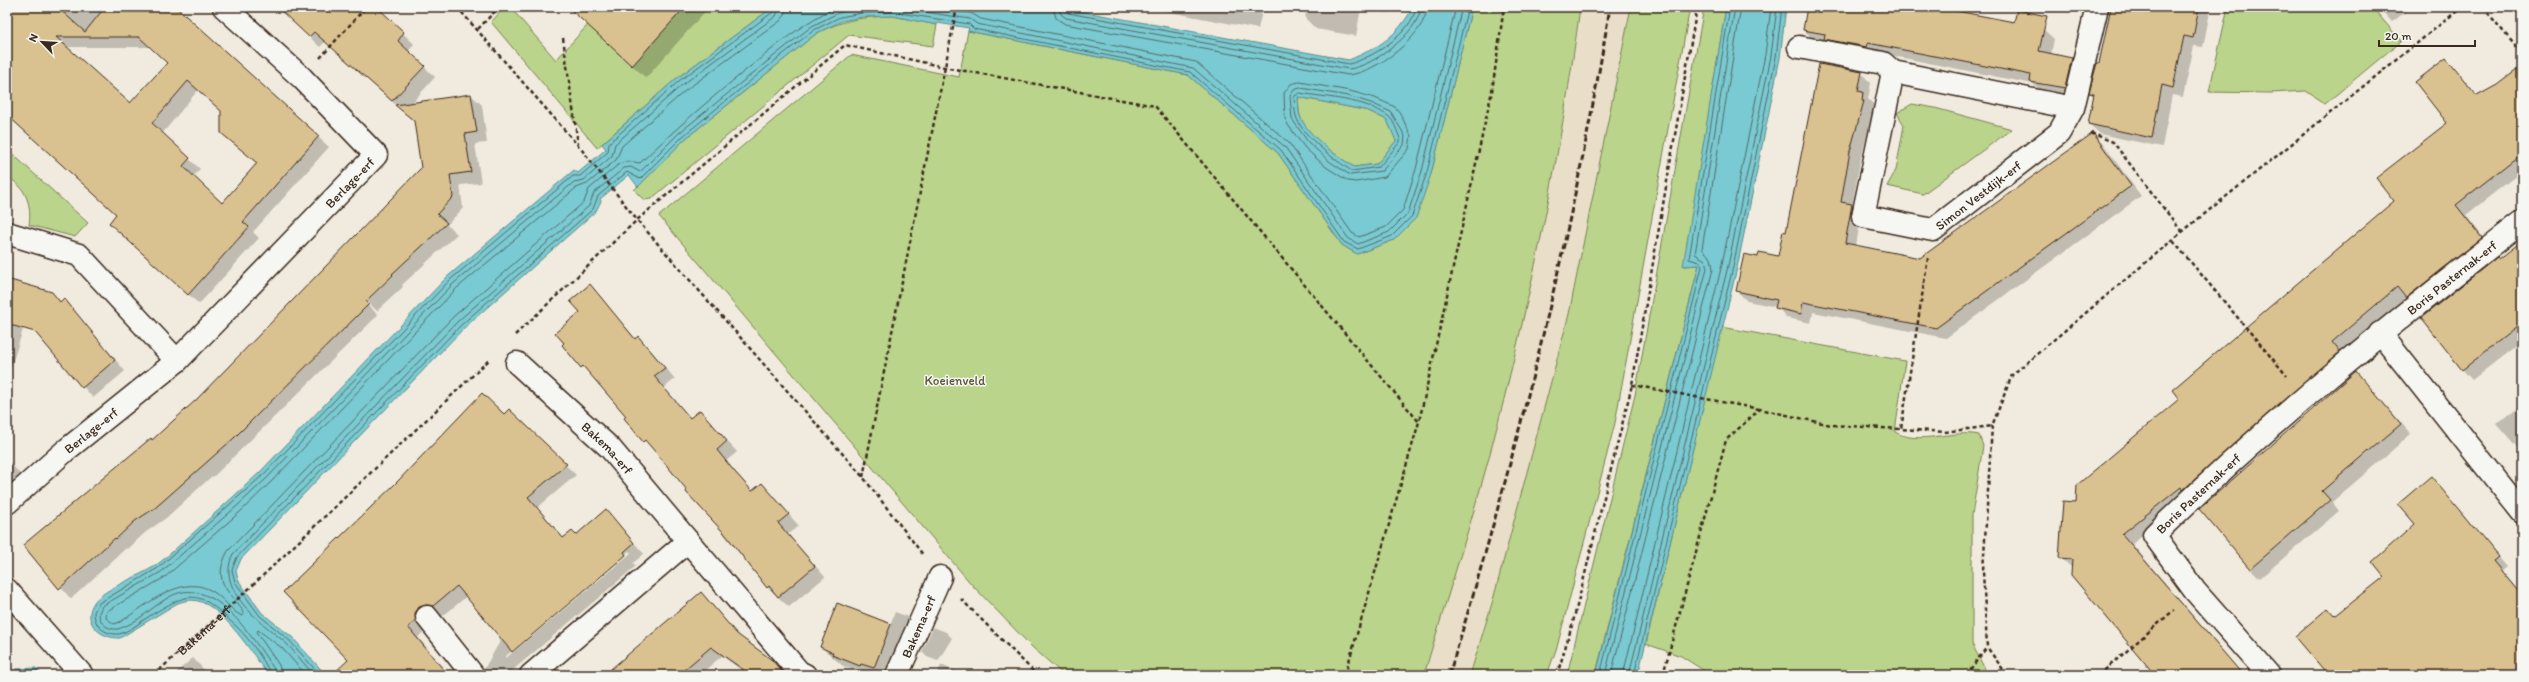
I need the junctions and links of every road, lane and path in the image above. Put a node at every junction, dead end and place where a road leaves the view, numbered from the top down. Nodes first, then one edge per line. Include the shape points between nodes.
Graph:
1 (224, 7) edge
2 (366, 7) edge
3 (457, 7) edge
4 (499, 7) edge
5 (957, 7) edge
6 (1504, 7) edge
7 (1697, 7) edge
8 (2097, 7) edge
9 (2462, 7) edge
10 (2483, 7) edge
11 (478, 29) junction
12 (563, 38) dead end
13 (1799, 47) dead end
14 (2522, 54) edge
15 (944, 67) junction
16 (1893, 72) junction
17 (302, 78) junction
18 (2074, 108) junction
19 (578, 146) junction
20 (636, 220) junction
21 (2522, 222) edge
22 (1933, 230) junction
23 (2182, 232) junction
24 (7, 233) edge
25 (2172, 240) junction
26 (2380, 333) junction
27 (513, 337) dead end
28 (496, 353) dead end
29 (176, 361) junction
30 (517, 363) dead end
31 (1632, 385) junction
32 (2305, 397) junction
33 (1760, 409) junction
34 (1419, 422) junction
35 (1992, 426) junction
36 (1901, 429) junction
37 (863, 477) junction
38 (7, 503) edge
39 (2522, 512) edge
40 (688, 541) junction
41 (940, 577) junction
42 (7, 590) edge
43 (2195, 591) junction
44 (427, 617) dead end
45 (1987, 647) junction
46 (82, 675) edge
47 (154, 675) edge
48 (473, 675) edge
49 (531, 675) edge
50 (805, 675) edge
51 (897, 675) edge
52 (1037, 675) edge
53 (1345, 675) edge
54 (1558, 675) edge
55 (1663, 675) edge
56 (1966, 675) edge
57 (2007, 675) edge
58 (2099, 675) edge
59 (2269, 675) edge

1 - 17 street, Berlage-erf
2 - 17 path
3 - 11 path
4 - 11 path
5 - 15 path
6 - 34 path via 1492,91
7 - 31 path
8 - 18 street, Simon Vestdijk-erf
9 - 23 path
10 - 14 path
11 - 19 path
12 - 19 path
13 - 16 street via 1883,63
15 - 20 path via 845,45
15 - 34 path via 1155,106
15 - 37 path
16 - 18 street
16 - 22 street, Simon Vestdijk-erf via 1863,216
17 - 29 street, Berlage-erf via 376,155
18 - 22 street, Simon Vestdijk-erf via 2059,133
18 - 23 path via 2093,135 2113,142
19 - 20 path
20 - 27 path
20 - 37 path
21 - 26 street, Boris Pasternak-erf
22 - 36 path
23 - 25 path
24 - 29 street via 78,255
25 - 32 path
25 - 35 path via 2012,375
26 - 32 street, Boris Pasternak-erf
26 - 39 street
28 - 47 path, Bakema-erf via 253,585
29 - 38 street, Berlage-erf via 65,451
30 - 40 street, Bakema-erf via 610,448
31 - 33 path
31 - 54 path via 1574,622
32 - 43 street, Boris Pasternak-erf via 2154,535
33 - 36 path via 1831,425
33 - 55 path via 1726,440
34 - 53 path
35 - 36 path via 1944,432
35 - 45 path via 1983,571
37 - 41 path
40 - 49 street
40 - 50 street, Bakema-erf via 799,672
41 - 51 street, Bakema-erf
41 - 52 path
42 - 46 street
43 - 58 path
43 - 59 street, Boris Pasternak-erf
44 - 48 street
45 - 56 path
45 - 57 path

